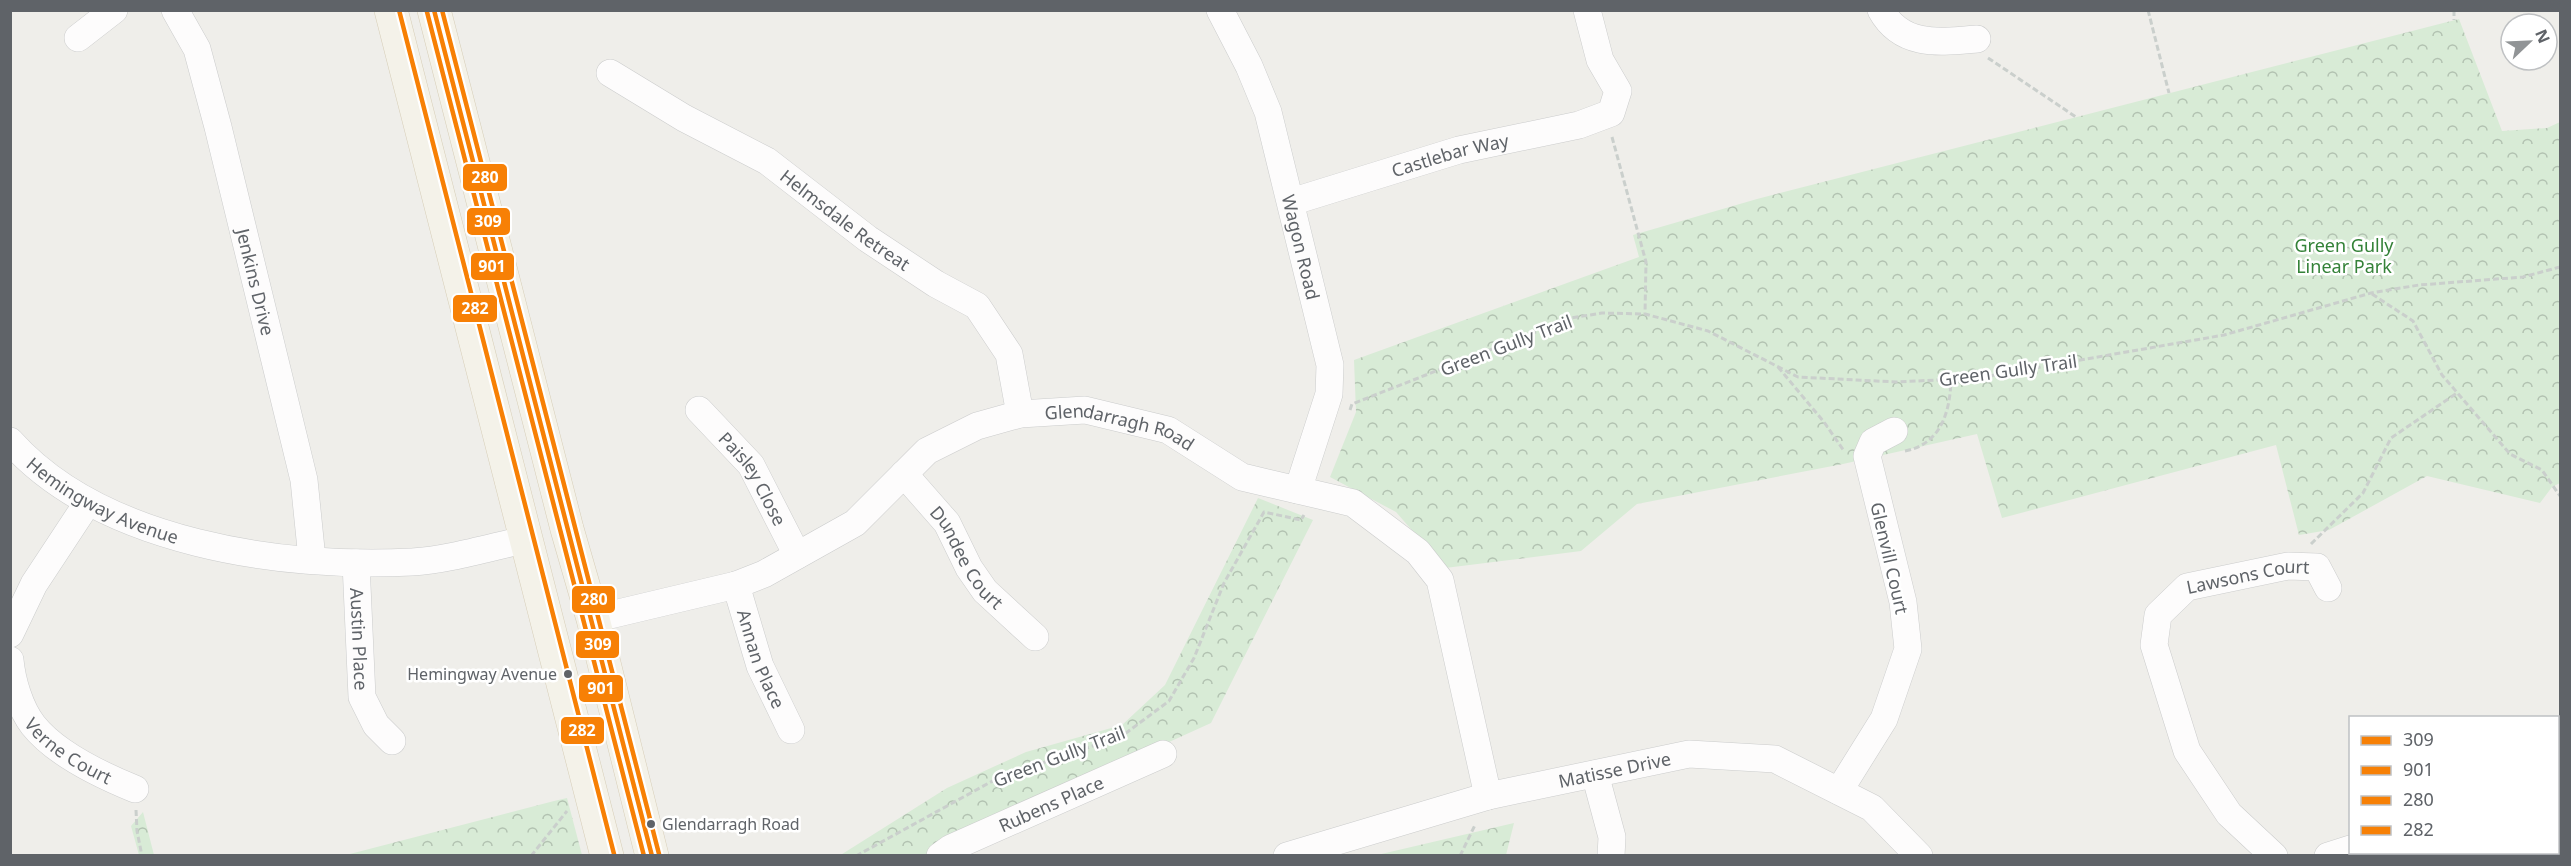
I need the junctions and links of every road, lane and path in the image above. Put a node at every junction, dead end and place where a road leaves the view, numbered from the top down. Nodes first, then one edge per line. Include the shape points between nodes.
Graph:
1 (114, 10) edge
2 (175, 10) edge
3 (391, 10) edge
4 (434, 10) edge
5 (1220, 10) edge
6 (1587, 10) edge
7 (1881, 10) edge
8 (2148, 10) edge
9 (2454, 10) edge
10 (2454, 20) dead end
11 (78, 38) dead end
12 (1969, 40) joint
13 (610, 73) dead end
14 (2169, 93) dead end
15 (2076, 117) dead end
16 (1618, 121) junction
17 (1291, 202) junction
18 (2560, 267) edge
19 (2371, 293) junction
20 (1645, 314) junction
21 (1776, 366) junction
22 (1951, 380) junction
23 (2457, 393) junction
24 (699, 410) dead end
25 (1020, 414) junction
26 (1348, 414) dead end
27 (10, 441) edge
28 (1899, 441) joint
29 (1868, 469) junction
30 (904, 474) junction
31 (1307, 492) junction
32 (2560, 496) edge
33 (88, 502) junction
34 (567, 529) junction
35 (528, 539) junction
36 (797, 555) junction
37 (312, 559) junction
38 (356, 563) junction
39 (2288, 566) junction
40 (736, 585) junction
41 (2328, 588) dead end
42 (593, 619) junction
43 (10, 634) edge
44 (1035, 637) dead end
45 (10, 660) edge
46 (791, 730) dead end
47 (392, 741) dead end
48 (1164, 754) dead end
49 (1595, 774) junction
50 (135, 789) joint
51 (1839, 791) junction
52 (1488, 796) junction
53 (568, 813) dead end
54 (2349, 849) edge
55 (142, 855) edge
56 (531, 855) edge
57 (607, 855) edge
58 (652, 855) edge
59 (856, 855) edge
60 (940, 855) edge
61 (1287, 855) edge
62 (1611, 855) edge
63 (1919, 855) edge
64 (2274, 855) edge
65 (2328, 855) edge
66 (2542, 855) edge
67 (2550, 855) edge

1 - 11 street
2 - 37 street, Jenkins Drive via 197,49 218,127 304,480
3 - 35 main road
4 - 34 main road
5 - 17 street, Wagon Road via 1268,112
6 - 16 street via 1600,60 1618,91
7 - 12 street via 1888,23 1906,36 1932,43
8 - 14 path
9 - 10 path
12 - 15 path
13 - 25 street, Helmsdale Retreat via 766,161 868,239 977,306 1009,354
16 - 17 street, Castlebar Way via 1579,125 1459,150
16 - 20 path via 1610,131 1646,262
17 - 31 street, Wagon Road via 1330,365 1329,394
18 - 19 path, Green Gully Trail via 2523,277
19 - 22 path, Green Gully Trail via 2224,335
19 - 23 path via 2413,321 2436,366
20 - 21 path, Green Gully Trail via 1708,331
20 - 26 path, Green Gully Trail via 1602,313 1571,318 1352,404
21 - 22 path, Green Gully Trail via 1797,377 1896,382
21 - 29 path via 1824,422 1847,456
22 - 28 path via 1950,400 1934,437 1926,444
23 - 32 path via 2510,454 2542,470
23 - 39 path via 2391,438 2363,493
24 - 36 street, Paisley Close via 751,465
25 - 30 street, Glendarragh Road via 977,426 927,451
25 - 31 street, Glendarragh Road via 1085,410 1168,430 1242,477
27 - 33 street, Hemingway Avenue via 49,477
28 - 29 street, Glenvill Court via 1873,442 1867,456
29 - 51 street, Glenvill Court via 1903,602 1908,649 1884,719
30 - 36 street, Glendarragh Road via 855,523
30 - 44 street, Dundee Court via 947,523 969,568 986,591
31 - 52 street, Glendarragh Road via 1353,503 1418,552 1440,580
31 - 59 path, Green Gully Trail via 1301,520 1264,512 1224,583 1194,658 1169,701 1122,736 998,778
33 - 37 street, Hemingway Avenue via 174,537 247,553
33 - 43 street via 34,584
34 - 35 main road
34 - 42 main road
35 - 38 street, Hemingway Avenue via 414,562
35 - 57 main road
36 - 40 street, Glendarragh Road
37 - 38 street, Hemingway Avenue
38 - 47 street, Austin Place via 362,697 376,725
39 - 41 street, Lawsons Court via 2317,567
39 - 64 street, Lawsons Court via 2187,587 2158,615 2154,645 2187,751 2229,814
40 - 42 street, Glendarragh Road
40 - 46 street, Annan Place via 760,666
42 - 58 main road
45 - 50 street, Verne Court via 12,681 33,725 97,773
48 - 60 street, Rubens Place
49 - 51 street, Matisse Drive via 1689,754 1775,759
49 - 52 street, Matisse Drive
49 - 62 street via 1612,837
50 - 55 path
51 - 63 street, Matisse Drive via 1872,808
52 - 61 street, Matisse Drive
53 - 56 path
54 - 65 street
66 - 67 street

